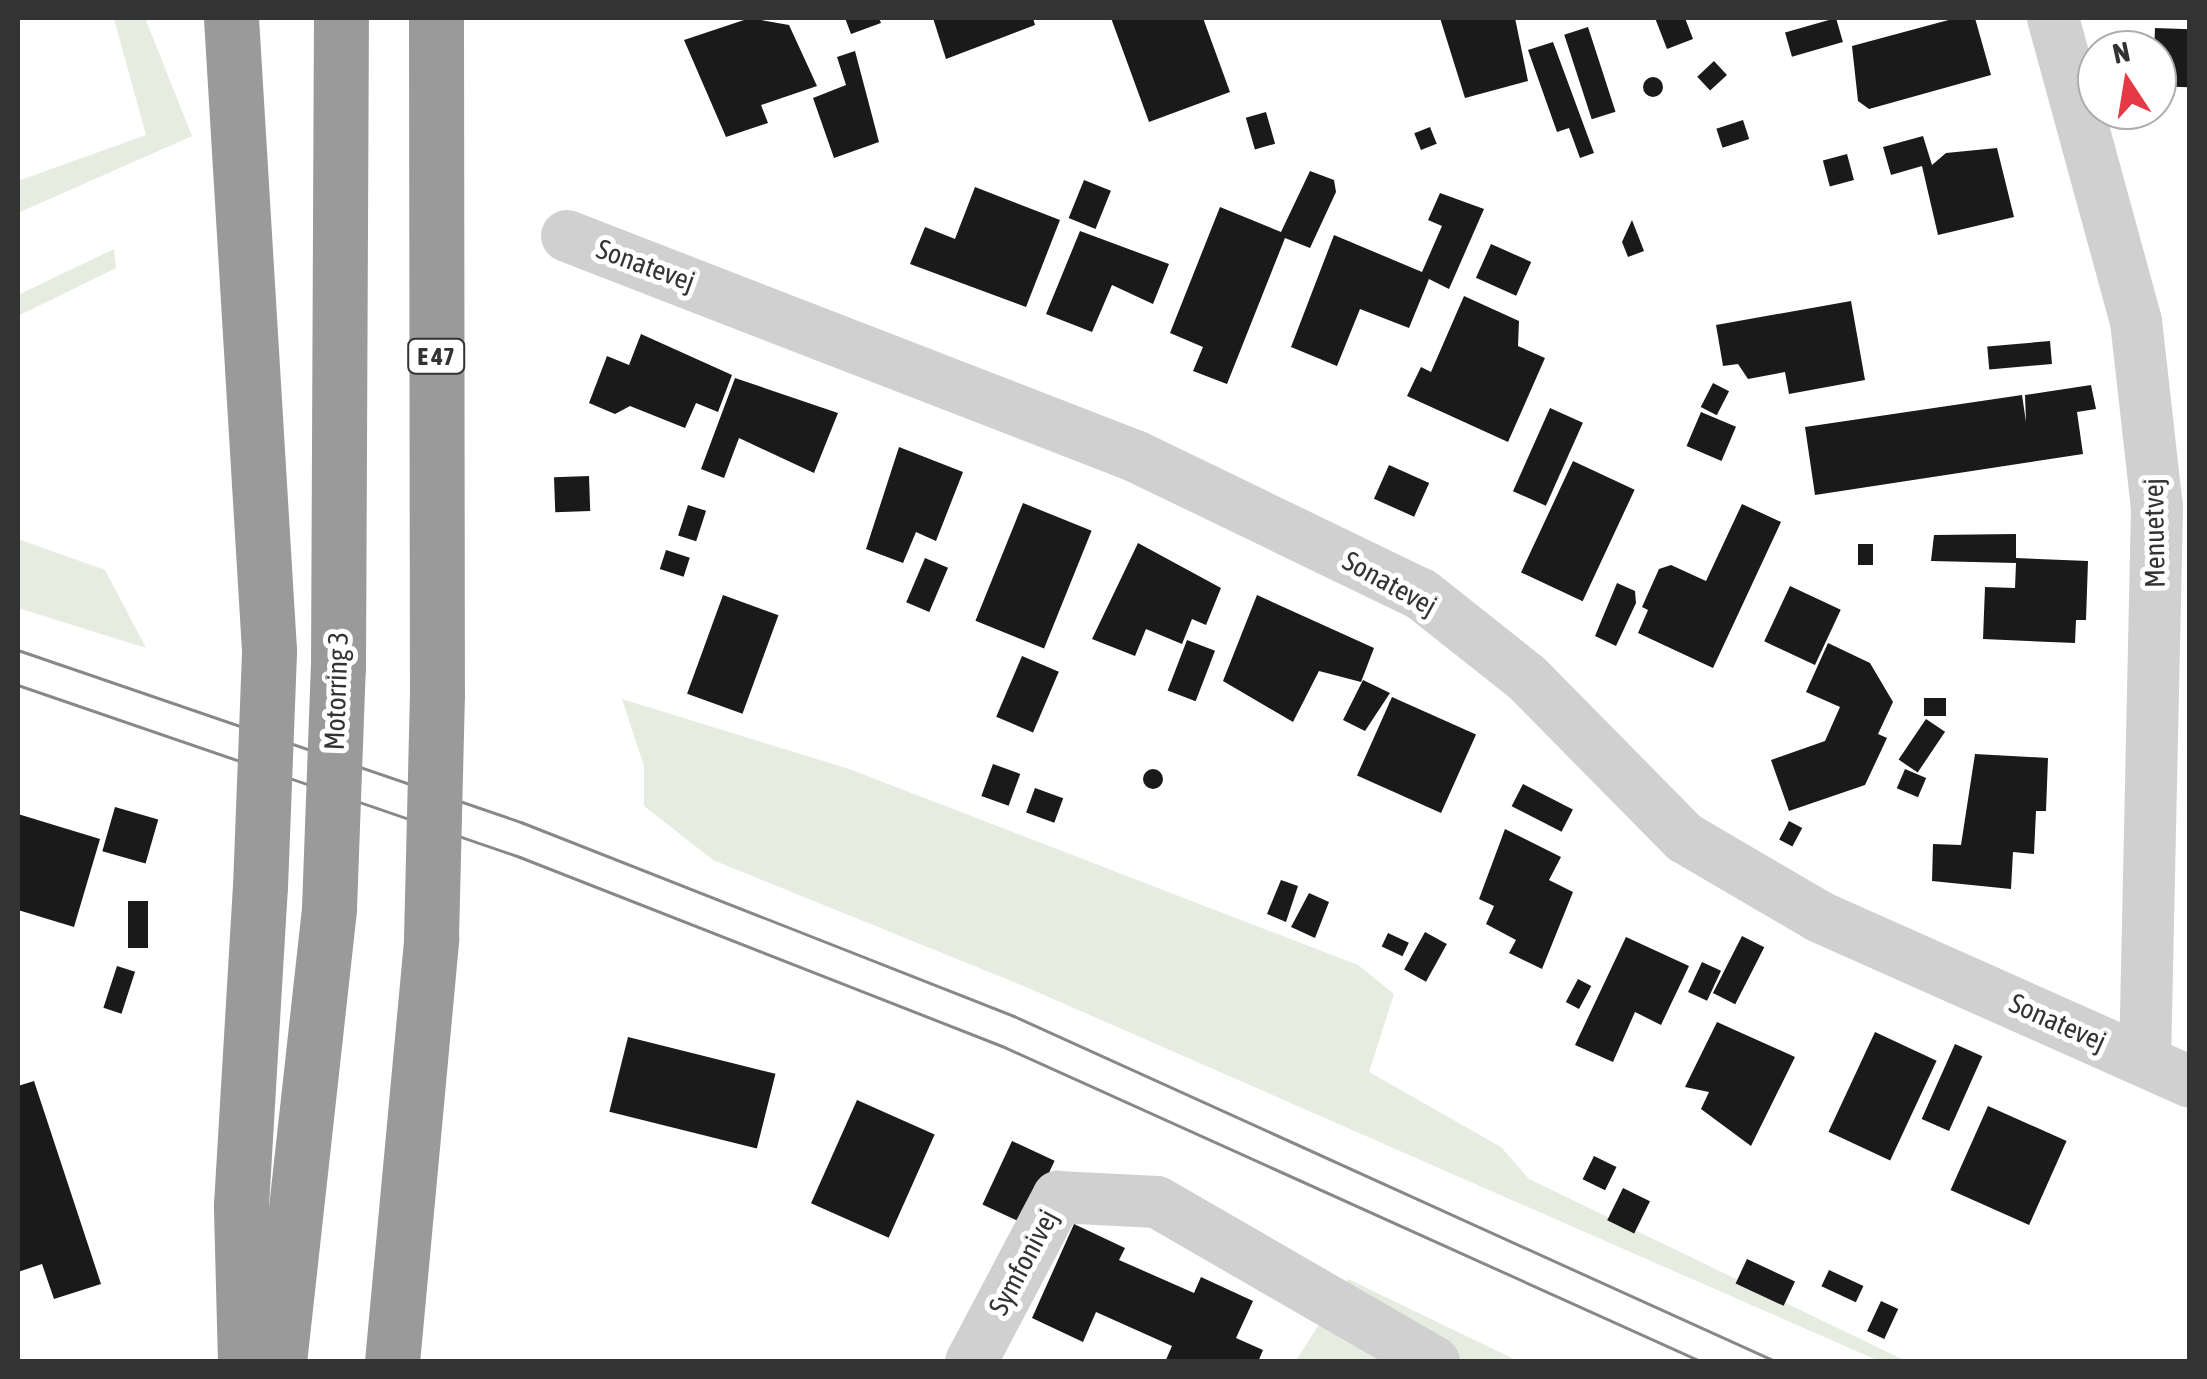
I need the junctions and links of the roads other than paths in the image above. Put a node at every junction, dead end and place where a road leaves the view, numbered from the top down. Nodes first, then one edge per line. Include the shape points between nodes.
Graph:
1 (231, 18) edge
2 (342, 18) edge
3 (436, 18) edge
4 (2053, 18) edge
5 (566, 236) dead end
6 (2167, 1072) edge
7 (244, 1362) edge
8 (279, 1362) edge
9 (392, 1362) edge
10 (971, 1362) edge
11 (1434, 1362) edge

1 - 7 highway, bridge via 270,650 242,1204
2 - 8 highway, Motorring 3, bridge via 338,668 329,908
3 - 9 highway, E 47, bridge via 438,694 431,938
4 - 6 street, Menuetvej via 2136,321 2157,507
5 - 6 street, Sonatevej via 1135,456 1421,594 1527,678 1685,838 1820,917
10 - 11 street, Symfonivej via 1058,1197 1157,1202

